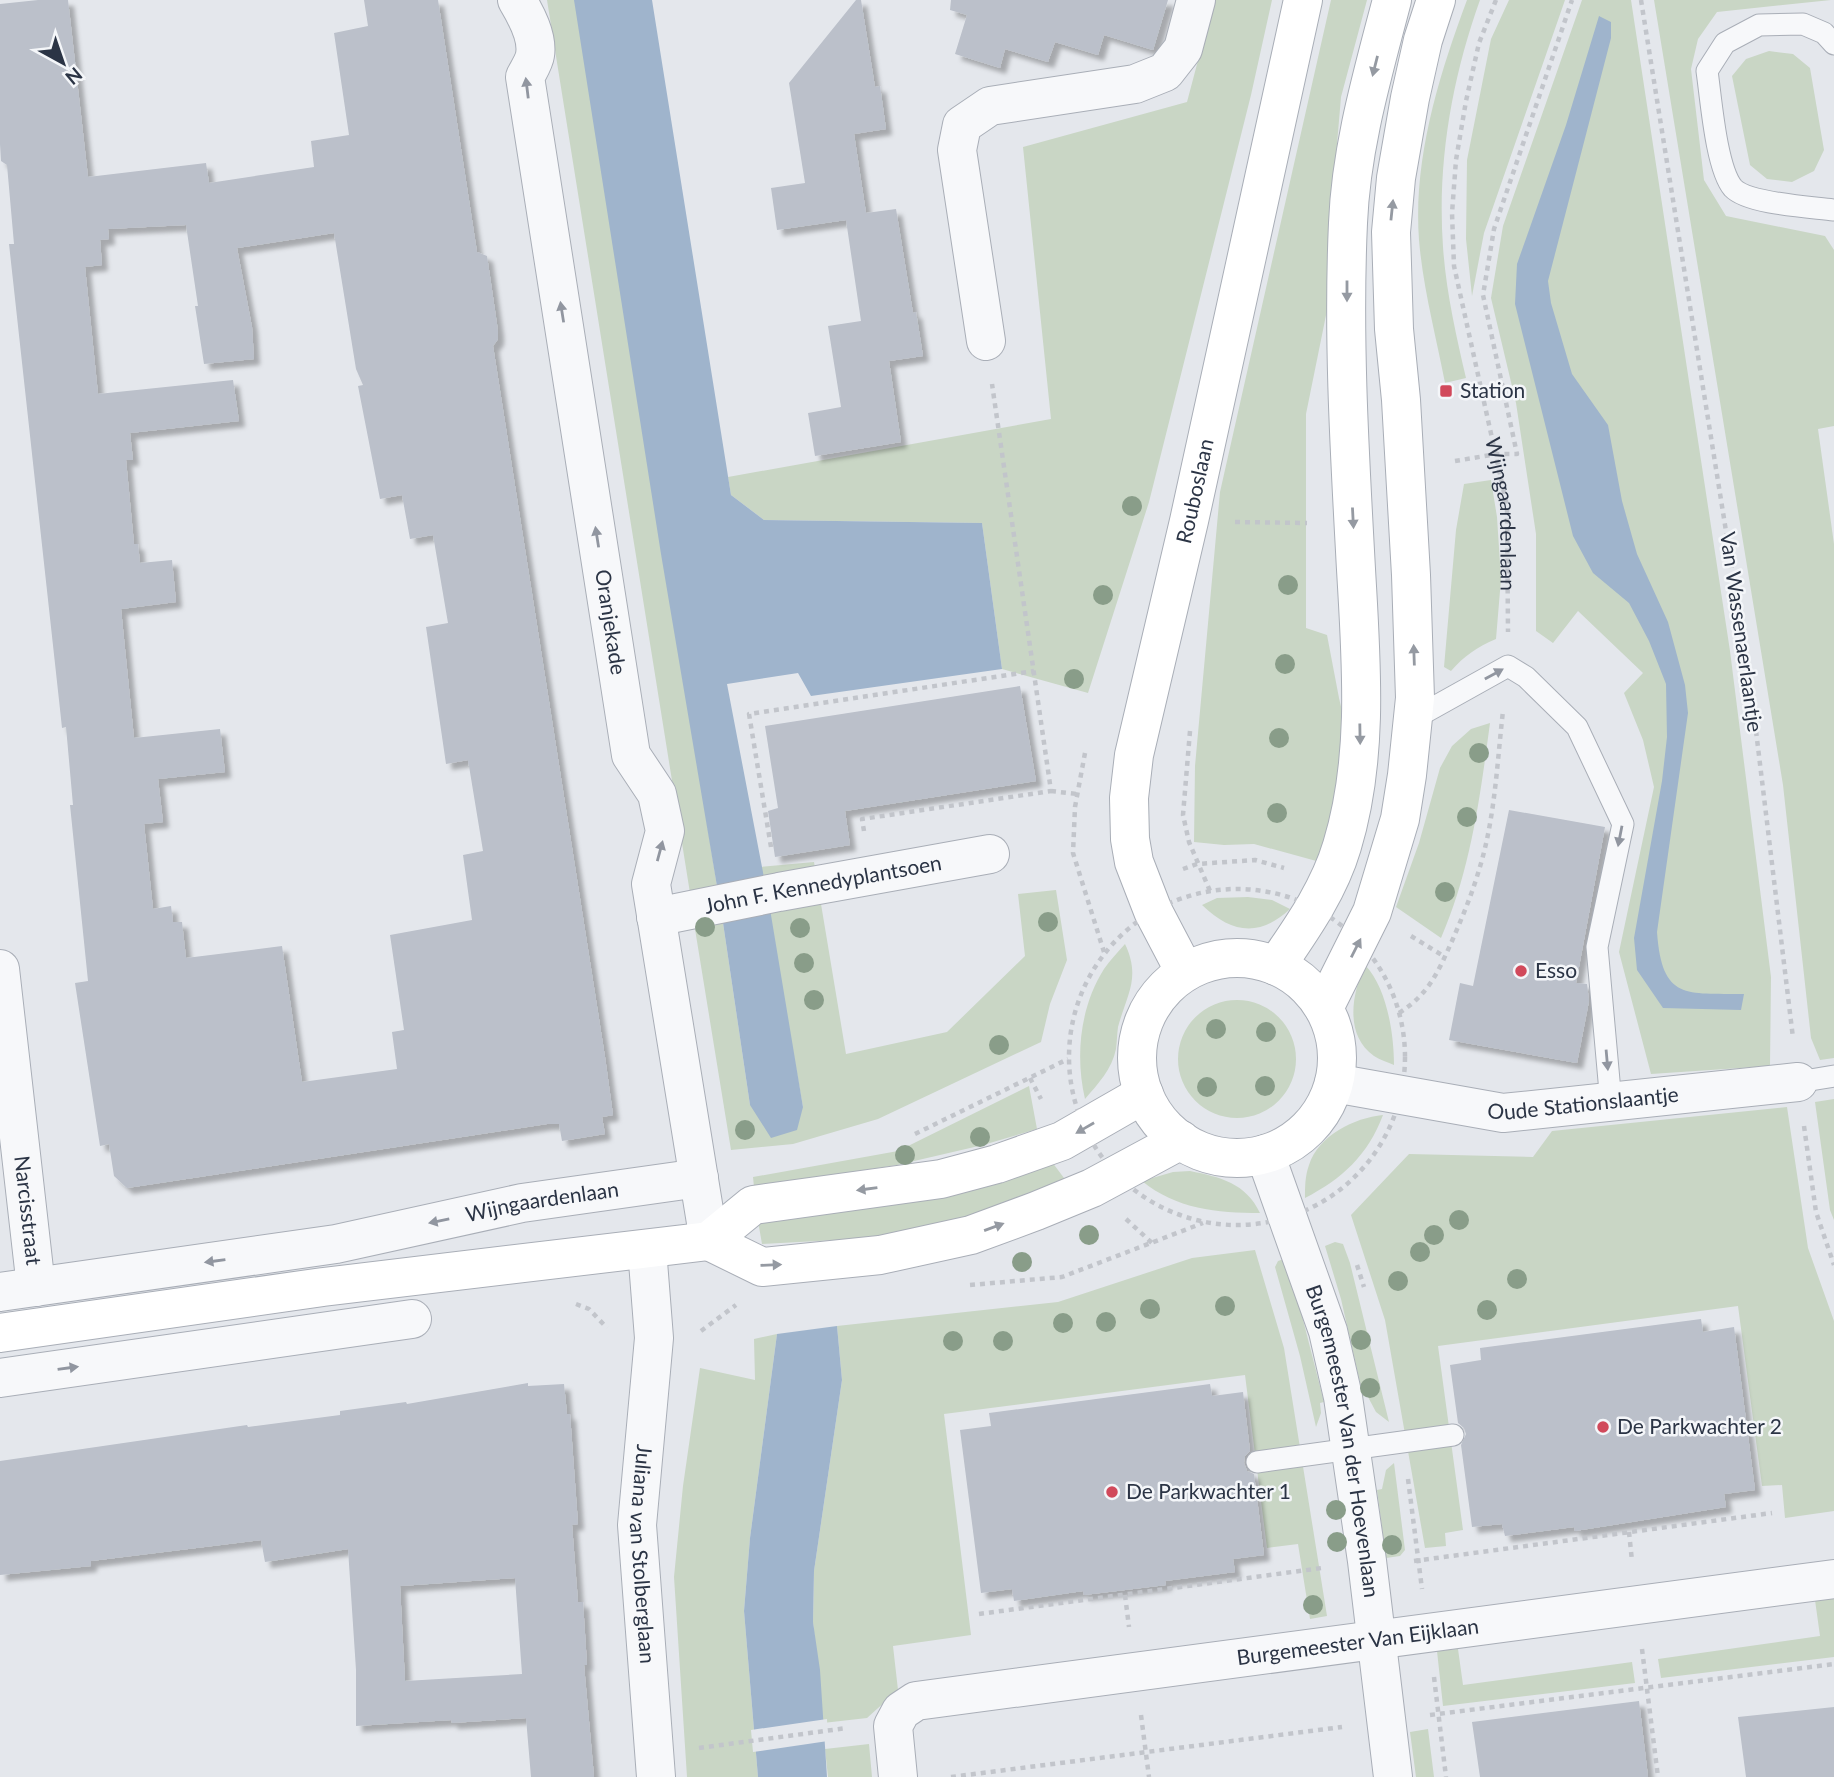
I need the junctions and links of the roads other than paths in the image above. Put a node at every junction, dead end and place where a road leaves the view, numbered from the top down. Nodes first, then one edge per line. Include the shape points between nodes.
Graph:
1 (517, 0) edge
2 (1196, 0) edge
3 (1303, 0) edge
4 (1392, 0) edge
5 (1436, 0) edge
6 (1834, 44) edge
7 (1834, 210) edge
8 (986, 341) road end
9 (1413, 719) junction
10 (990, 854) dead end
11 (656, 917) junction
12 (1276, 966) junction
13 (0, 969) edge
14 (1185, 972) junction
15 (1324, 1008) junction
16 (1816, 1079) edge
17 (1334, 1083) junction
18 (1144, 1094) junction
19 (1611, 1102) junction
20 (1181, 1140) junction
21 (1265, 1154) junction
22 (699, 1178) junction
23 (709, 1241) junction
24 (647, 1249) junction
25 (323, 1287) junction
26 (18, 1289) edge
27 (412, 1320) dead end
28 (0, 1333) edge
29 (260, 1341) junction
30 (0, 1378) edge
31 (1453, 1435) dead end
32 (1350, 1449) junction
33 (1257, 1462) dead end
34 (1834, 1579) edge
35 (1377, 1640) junction
36 (656, 1777) edge
37 (898, 1777) edge
38 (1393, 1777) edge

11 -> 1 street, Oranjekade via 651,884 665,831 657,794 631,755 525,77 535,55 533,39 530,21
2 - 8 street via 1183,49 1165,72 1135,85 990,106 962,125 957,150
3 - 14 main road, Rouboslaan via 1134,755 1130,839 1140,883
4 -> 12 main road via 1353,165 1348,222 1360,747 1342,847 1315,908
9 -> 5 main road via 1411,575 1391,232 1410,98
6 - 7 lane via 1824,33 1803,24 1759,25 1725,43 1707,71 1723,168 1734,189 1759,200
15 -> 9 main road via 1372,912 1387,864 1400,819
9 -> 19 lane via 1508,666 1526,677 1577,727 1623,824 1597,947
10 - 11 street, John F. Kennedyplantsoen
11 - 22 street, Oranjekade
12 - 14 main road via 1259,960 1221,959
12 - 15 main road via 1304,983
13 - 26 street, Narcisstraat
14 - 18 main road via 1169,984 1146,1017 1137,1055
15 - 17 main road via 1336,1045
16 - 19 street, Oude Stationslaantje
17 - 19 street, Oude Stationslaantje via 1503,1113
17 - 21 main road via 1316,1120 1301,1135
18 - 20 main road via 1153,1112
18 -> 23 main road via 1062,1141 997,1164 941,1179 753,1205
20 - 21 main road via 1221,1157
23 -> 20 main road via 762,1267 880,1255 971,1235 1036,1211 1092,1188
21 - 32 street, Burgemeester Van der Hoevenlaan via 1328,1331
22 - 23 street, Oranjekade
22 -> 26 street, Wijngaardenlaan via 522,1203 336,1244
23 - 24 main road
24 - 25 main road
24 - 36 street, Juliana van Stolberglaan via 654,1338 637,1525
25 - 28 main road
25 - 29 street
27 - 29 street
30 -> 29 street
31 - 32 lane
32 - 33 lane
32 - 35 street, Burgemeester Van der Hoevenlaan
34 - 35 street, Burgemeester Van Eijklaan
35 - 37 street, Burgemeester Van Eijklaan via 916,1701 901,1711 893,1726
35 - 38 street, Burgemeester Van der Hoevenlaan

